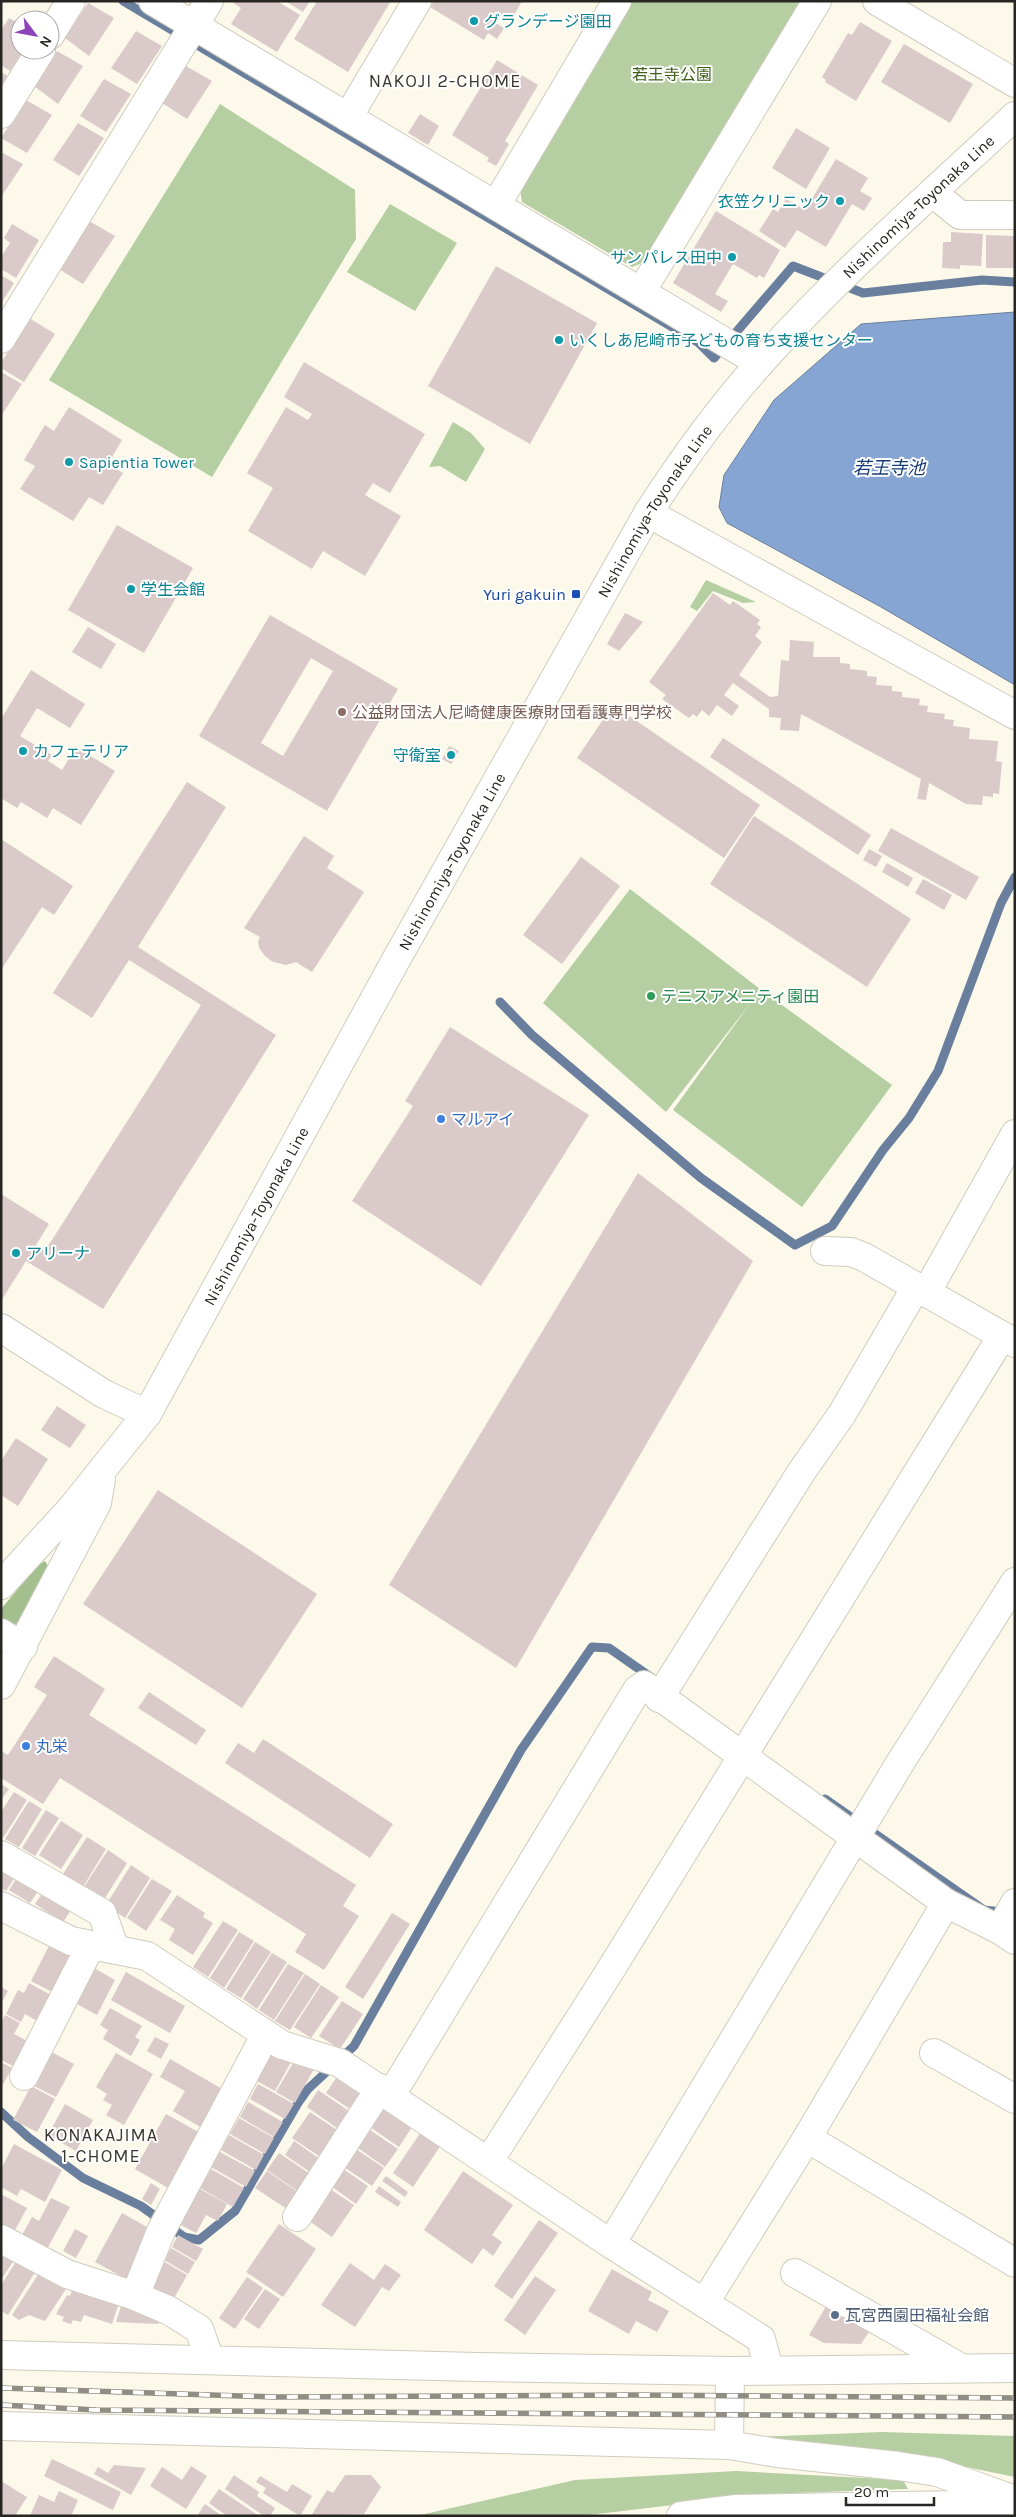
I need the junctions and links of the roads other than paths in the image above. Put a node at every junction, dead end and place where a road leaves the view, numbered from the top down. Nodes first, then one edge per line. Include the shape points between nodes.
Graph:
1 (71, 1) edge
2 (153, 1) edge
3 (209, 1) edge
4 (418, 1) edge
5 (617, 1) edge
6 (818, 1) edge
7 (877, 1) edge
8 (60, 19) edge
9 (189, 35) junction
10 (35, 60) edge
11 (1015, 83) edge
12 (1, 114) edge
13 (1015, 116) edge
14 (348, 117) junction
15 (933, 193) junction
16 (496, 205) junction
17 (1015, 215) edge
18 (641, 292) junction
19 (1, 339) edge
20 (760, 363) junction
21 (648, 513) junction
22 (1015, 715) edge
23 (1015, 1134) edge
24 (825, 1251) dead end
25 (921, 1290) junction
26 (1, 1328) edge
27 (1009, 1340) edge
28 (147, 1414) junction
29 (103, 1470) junction
30 (1015, 1582) edge
31 (1, 1584) edge
32 (12, 1640) edge
33 (1, 1685) edge
34 (659, 1698) junction
35 (742, 1756) junction
36 (856, 1836) junction
37 (1, 1855) edge
38 (946, 1902) junction
39 (1015, 1903) edge
40 (1, 1906) edge
41 (1008, 1935) edge
42 (103, 1947) junction
43 (266, 2034) junction
44 (934, 2053) dead end
45 (24, 2076) dead end
46 (385, 2091) junction
47 (1015, 2099) edge
48 (807, 2138) junction
49 (489, 2161) junction
50 (297, 2217) dead end
51 (1, 2238) edge
52 (611, 2244) junction
53 (1015, 2262) edge
54 (795, 2273) dead end
55 (135, 2296) junction
56 (705, 2302) junction
57 (1, 2354) edge
58 (210, 2360) junction
59 (962, 2368) junction
60 (1015, 2368) edge
61 (769, 2370) junction
62 (730, 2371) junction
63 (1, 2426) edge
64 (729, 2445) junction
65 (1015, 2500) edge
66 (1015, 2504) edge
67 (681, 2516) edge

1 - 8 street
2 - 9 street
3 - 9 street
4 - 14 street
5 - 16 street
6 - 18 street
7 - 11 street
9 - 14 street
9 - 19 street
10 - 12 street
13 - 15 street, Nishinomiya-Toyonaka Line
14 - 16 street
15 - 17 street via 960,215
15 - 20 street, Nishinomiya-Toyonaka Line via 835,284
16 - 18 street
18 - 20 street
20 - 21 street, Nishinomiya-Toyonaka Line via 700,436
21 - 22 street
21 - 28 street, Nishinomiya-Toyonaka Line
23 - 25 street
24 - 25 street via 851,1252 864,1257
25 - 27 street
25 - 34 street
26 - 28 street via 104,1394
27 - 35 street
28 - 29 street, Nishinomiya-Toyonaka Line
29 - 31 street
29 - 32 street, Nishinomiya-Toyonaka Line via 97,1503
30 - 36 street
32 - 33 street, Nishinomiya-Toyonaka Line
34 - 35 street
34 - 46 street via 644,1685 637,1690
35 - 36 street
35 - 49 street
36 - 38 street
36 - 52 street
37 - 42 street via 102,1913
38 - 41 street
38 - 48 street
39 - 41 street
40 - 42 street via 71,1941
42 - 43 street via 147,1956
42 - 45 street
43 - 46 street via 282,2045 340,2063
43 - 55 street via 166,2223
44 - 47 street
46 - 49 street
46 - 50 street
48 - 53 street
48 - 56 street
49 - 52 street
51 - 55 street via 66,2274
52 - 56 street
54 - 59 street
55 - 58 street via 168,2310 199,2330
56 - 61 street via 761,2338
57 - 58 street
58 - 62 street
59 - 60 street
59 - 61 street
61 - 62 street
62 - 64 street
63 - 64 street
64 - 65 street via 937,2472
66 - 67 street via 736,2509

